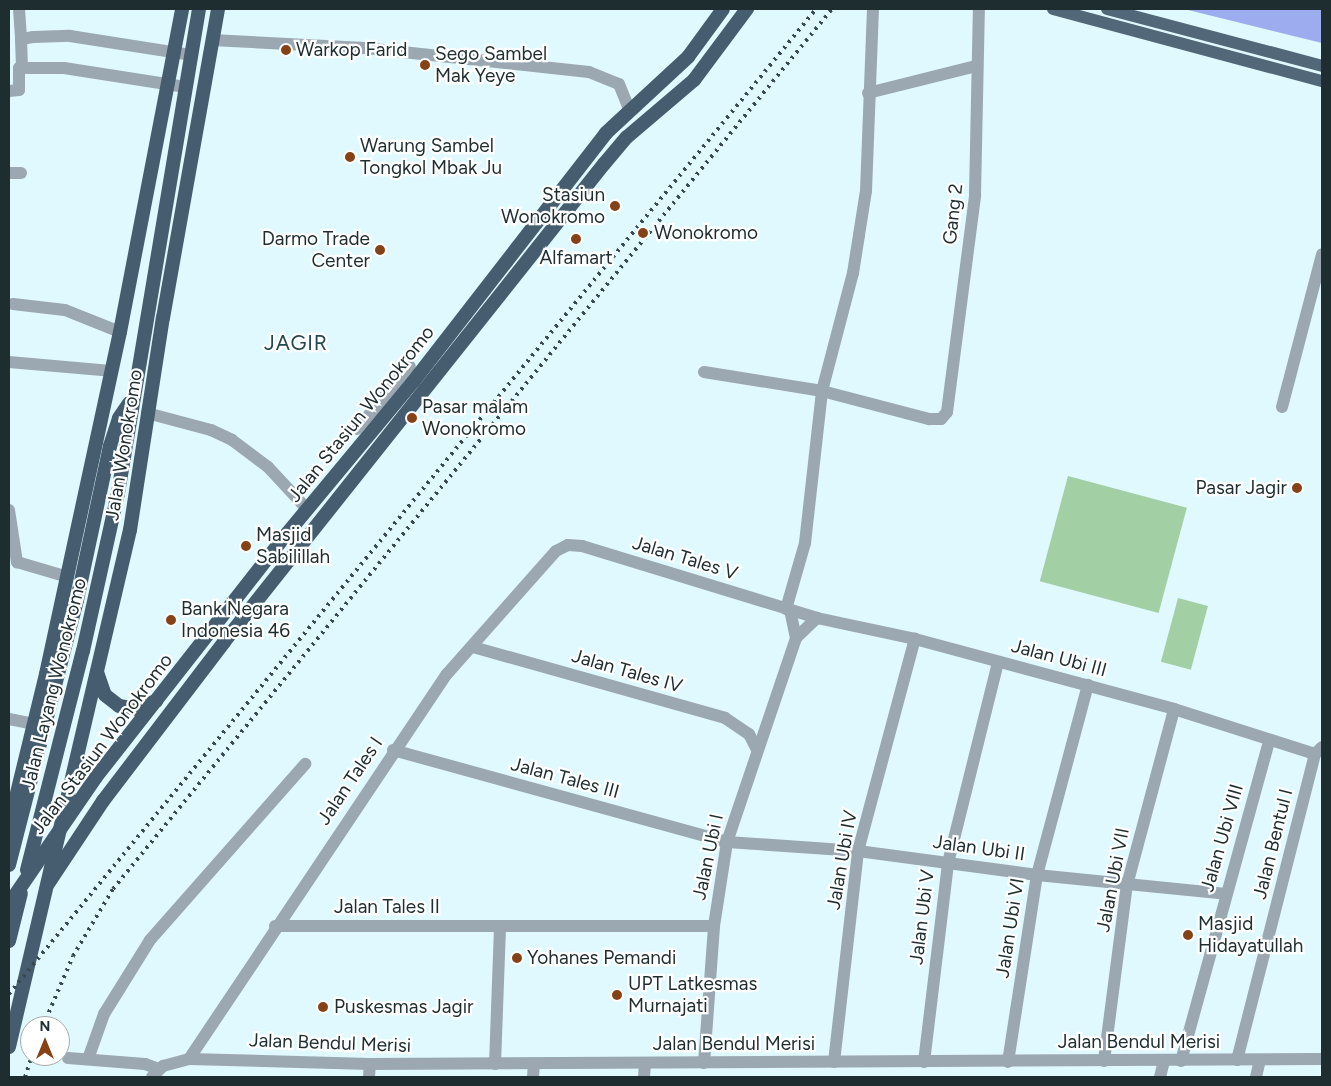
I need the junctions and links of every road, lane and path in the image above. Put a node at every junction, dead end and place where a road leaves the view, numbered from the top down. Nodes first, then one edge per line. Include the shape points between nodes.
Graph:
1 (19, 9) edge
2 (182, 9) edge
3 (199, 9) edge
4 (218, 9) edge
5 (723, 9) edge
6 (747, 9) edge
7 (873, 9) edge
8 (979, 9) edge
9 (1053, 9) edge
10 (1107, 9) edge
11 (1165, 24) junction
12 (21, 38) junction
13 (1162, 38) junction
14 (212, 40) junction
15 (191, 55) junction
16 (976, 66) junction
17 (1322, 66) edge
18 (22, 68) junction
19 (1322, 80) edge
20 (186, 88) junction
21 (9, 90) edge
22 (868, 93) junction
23 (630, 111) junction
24 (1322, 254) edge
25 (13, 304) dead end
26 (120, 332) junction
27 (9, 362) edge
28 (410, 366) dead end
29 (111, 371) junction
30 (704, 372) dead end
31 (822, 391) junction
32 (396, 392) junction
33 (132, 400) junction
34 (1282, 407) dead end
35 (146, 419) junction
36 (373, 420) junction
37 (357, 429) dead end
38 (118, 493) junction
39 (307, 509) junction
40 (9, 510) edge
41 (568, 545) joint
42 (68, 576) junction
43 (788, 610) junction
44 (818, 618) junction
45 (796, 638) junction
46 (915, 639) junction
47 (473, 646) junction
48 (998, 662) junction
49 (97, 669) junction
50 (1088, 685) junction
51 (161, 697) junction
52 (1174, 709) junction
53 (9, 719) edge
54 (39, 726) junction
55 (81, 737) junction
56 (1269, 742) junction
57 (394, 750) junction
58 (757, 750) junction
59 (1318, 750) edge
60 (304, 764) dead end
61 (9, 826) edge
62 (61, 826) junction
63 (727, 842) junction
64 (858, 851) junction
65 (948, 863) junction
66 (9, 866) edge
67 (1037, 875) junction
68 (48, 884) junction
69 (1127, 885) junction
70 (1226, 894) junction
71 (9, 904) edge
72 (275, 926) junction
73 (500, 926) junction
74 (714, 926) junction
75 (9, 941) edge
76 (19, 999) junction
77 (9, 1022) edge
78 (9, 1047) edge
79 (70, 1058) edge
80 (188, 1058) junction
81 (88, 1059) junction
82 (1322, 1059) edge
83 (1237, 1060) junction
84 (1260, 1060) junction
85 (1104, 1061) junction
86 (1164, 1061) junction
87 (1181, 1061) junction
88 (834, 1062) junction
89 (924, 1062) junction
90 (1008, 1062) junction
91 (645, 1063) junction
92 (704, 1063) junction
93 (495, 1064) junction
94 (534, 1064) junction
95 (370, 1071) edge
96 (156, 1073) edge
97 (533, 1077) edge
98 (644, 1077) edge
99 (1160, 1077) edge
100 (1256, 1077) edge

1 - 12 street
2 - 26 highway, Jalan Wonokromo
3 - 15 highway, Jalan Wonokromo
4 - 14 highway, Jalan Wonokromo
5 - 23 highway, Jalan Stasiun Wonokromo via 688,57
6 - 68 highway, Jalan Stasiun Wonokromo via 694,80 627,137 604,164 224,642 104,801
7 - 22 street
8 - 16 street, Gang 2
9 - 13 main road
10 - 11 main road
11 - 13 main road
11 - 17 main road
12 - 15 street via 70,36
12 - 18 street
13 - 19 main road
14 - 23 street via 365,48 588,72 619,84
14 - 35 highway, Jalan Wonokromo
15 - 20 highway, Jalan Wonokromo
16 - 22 street
16 - 31 street, Gang 2 via 976,195 946,412 940,419 929,419
18 - 20 street via 64,68
18 - 21 street via 19,68 19,90
20 - 33 highway, Jalan Wonokromo
22 - 31 street via 866,191 853,273
23 - 32 highway, Jalan Stasiun Wonokromo via 606,133
24 - 34 street
25 - 26 street via 65,310
26 - 29 highway, Jalan Wonokromo
27 - 29 street
28 - 32 street
29 - 42 highway, Jalan Wonokromo
30 - 31 street
31 - 43 street via 805,543
32 - 36 highway, Jalan Stasiun Wonokromo
33 - 38 highway, Jalan Layang Wonokromo
33 - 54 highway, Jalan Wonokromo via 112,438 79,591
35 - 38 highway, Jalan Layang Wonokromo
35 - 39 street via 211,430 232,440 268,467
35 - 49 highway, Jalan Wonokromo via 137,493
36 - 37 street
36 - 39 highway, Jalan Stasiun Wonokromo
38 - 75 highway, Jalan Layang Wonokromo
39 - 51 highway, Jalan Stasiun Wonokromo
40 - 42 street via 17,562
41 - 43 street, Jalan Tales V via 582,546
41 - 47 street, Jalan Tales I via 556,551
42 - 54 highway, Jalan Wonokromo
43 - 44 street, Jalan Ubi III
43 - 45 street
44 - 45 street, Jalan Ubi I
44 - 46 street, Jalan Ubi III
45 - 58 street, Jalan Ubi I
46 - 48 street, Jalan Ubi III
46 - 64 street, Jalan Ubi IV
47 - 57 street, Jalan Tales I via 447,674
47 - 58 street, Jalan Tales IV via 725,718 749,734
48 - 50 street, Jalan Ubi III
48 - 65 street, Jalan Ubi V
49 - 51 highway via 105,695 119,706 146,707
49 - 55 highway, Jalan Wonokromo
50 - 52 street, Jalan Ubi III
50 - 67 street, Jalan Ubi VI
51 - 62 highway, Jalan Stasiun Wonokromo
52 - 56 street, Jalan Ubi III
52 - 69 street, Jalan Ubi VII
53 - 54 street
54 - 55 highway via 61,742
54 - 61 highway, Jalan Wonokromo
54 - 66 highway, Jalan Wonokromo
55 - 62 highway, Jalan Wonokromo
56 - 59 street, Jalan Ubi III
56 - 70 street, Jalan Ubi VIII
57 - 63 street, Jalan Tales III
57 - 72 street, Jalan Tales I
58 - 63 street, Jalan Ubi I
59 - 83 street, Jalan Bentul I
60 - 81 street via 150,940 104,1014
62 - 68 highway, Jalan Wonokromo
62 - 71 highway, Jalan Stasiun Wonokromo
63 - 64 street, Jalan Ubi II
63 - 74 street, Jalan Ubi I
64 - 65 street, Jalan Ubi II
64 - 88 street, Jalan Ubi IV
65 - 67 street, Jalan Ubi II
65 - 89 street, Jalan Ubi V
67 - 69 street, Jalan Ubi II
67 - 90 street, Jalan Ubi VI
68 - 76 highway, Jalan Wonokromo
69 - 70 street, Jalan Ubi II
69 - 85 street, Jalan Ubi VII
70 - 87 street, Jalan Ubi VIII
72 - 73 street, Jalan Tales II
72 - 80 street, Jalan Tales I
73 - 74 street, Jalan Tales II
73 - 93 street
74 - 92 street, Jalan Ubi I
76 - 77 highway
76 - 78 highway
79 - 81 street
80 - 95 street, Jalan Bendul Merisi
80 - 96 street, Jalan Bendul Merisi
81 - 96 street via 145,1064
82 - 84 street, Jalan Bendul Merisi
83 - 84 street, Jalan Bendul Merisi
83 - 87 street, Jalan Bendul Merisi
84 - 100 street
85 - 86 street, Jalan Bendul Merisi
85 - 90 street, Jalan Bendul Merisi
86 - 87 street, Jalan Bendul Merisi
86 - 99 street
88 - 89 street, Jalan Bendul Merisi
88 - 92 street, Jalan Bendul Merisi
89 - 90 street, Jalan Bendul Merisi
91 - 92 street, Jalan Bendul Merisi
91 - 94 street, Jalan Bendul Merisi
91 - 98 street
93 - 94 street, Jalan Bendul Merisi
93 - 95 street, Jalan Bendul Merisi
94 - 97 street

